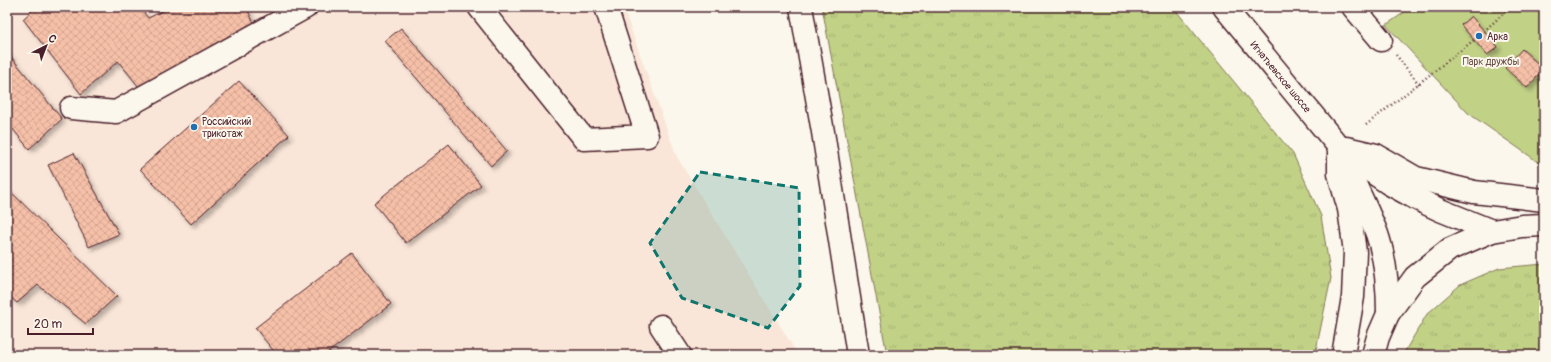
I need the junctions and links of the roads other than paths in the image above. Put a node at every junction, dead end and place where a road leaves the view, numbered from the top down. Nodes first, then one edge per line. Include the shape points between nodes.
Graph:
1 (306, 7) edge
2 (479, 7) edge
3 (606, 7) edge
4 (801, 7) edge
5 (1224, 7) edge
6 (1353, 7) edge
7 (1388, 46) road end
8 (71, 108) dead end
9 (1338, 147) junction
10 (1544, 200) edge
11 (1544, 225) edge
12 (1492, 231) junction
13 (1388, 314) junction
14 (661, 326) dead end
15 (680, 355) edge
16 (858, 355) edge
17 (1343, 355) edge
18 (1373, 355) edge

1 - 8 main road via 116,112
2 - 3 main road via 584,139 647,136
4 - 16 main road
5 - 9 main road, Игнатьевское шоссе
6 - 7 main road
9 - 10 main road via 1376,155 1416,178 1474,192
9 - 12 main road via 1363,166 1415,198
9 - 13 main road via 1377,235 1386,272
9 - 17 main road via 1339,174 1349,210 1355,252 1353,297
11 - 12 main road
12 - 13 main road via 1450,249 1415,277
13 - 18 main road
14 - 15 main road

